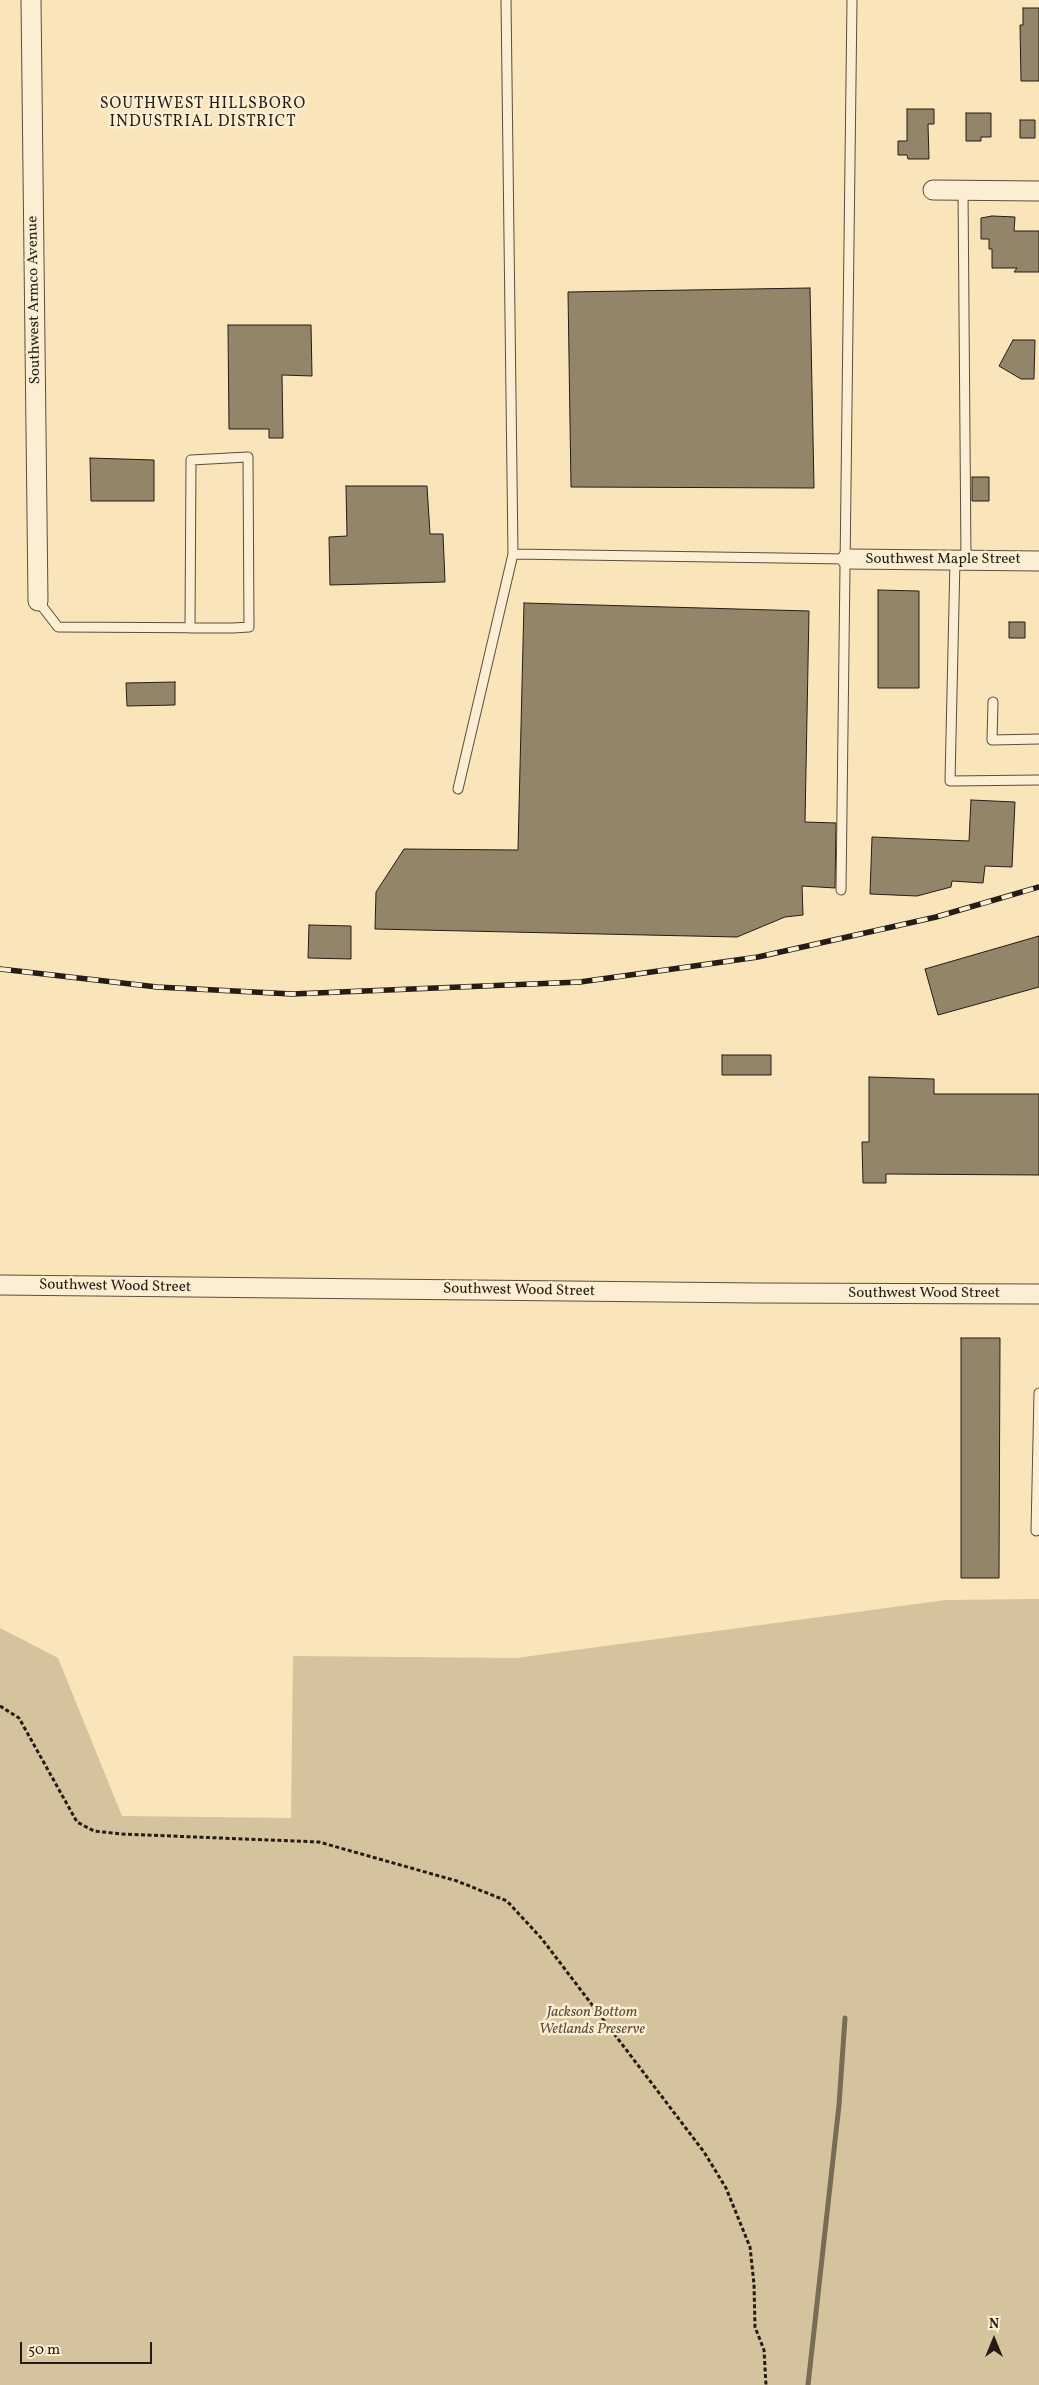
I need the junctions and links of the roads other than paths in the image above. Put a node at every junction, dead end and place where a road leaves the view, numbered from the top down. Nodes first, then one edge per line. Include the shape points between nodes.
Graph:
1 (31, 0) edge
2 (506, 0) edge
3 (852, 0) edge
4 (933, 190) dead end
5 (963, 190) junction
6 (1039, 191) edge
7 (513, 554) junction
8 (847, 559) junction
9 (960, 560) junction
10 (1039, 561) edge
11 (38, 601) joint
12 (190, 628) junction
13 (993, 702) dead end
14 (1039, 739) edge
15 (1039, 780) edge
16 (458, 788) dead end
17 (841, 890) dead end
18 (0, 1286) edge
19 (1039, 1294) edge
20 (1039, 1393) edge
21 (1036, 1530) dead end

1 - 11 street, Southwest Armco Avenue
2 - 7 lane
3 - 8 lane
4 - 5 street
5 - 6 street
5 - 9 lane
7 - 8 lane
7 - 16 lane
8 - 9 street, Southwest Maple Street
8 - 17 lane
9 - 10 street, Southwest Maple Street
9 - 15 lane via 950,781
11 - 12 lane via 58,627
12 - 12 lane via 249,627 248,457 191,460
13 - 14 lane via 992,740
18 - 19 street, Southwest Wood Street
20 - 21 lane

